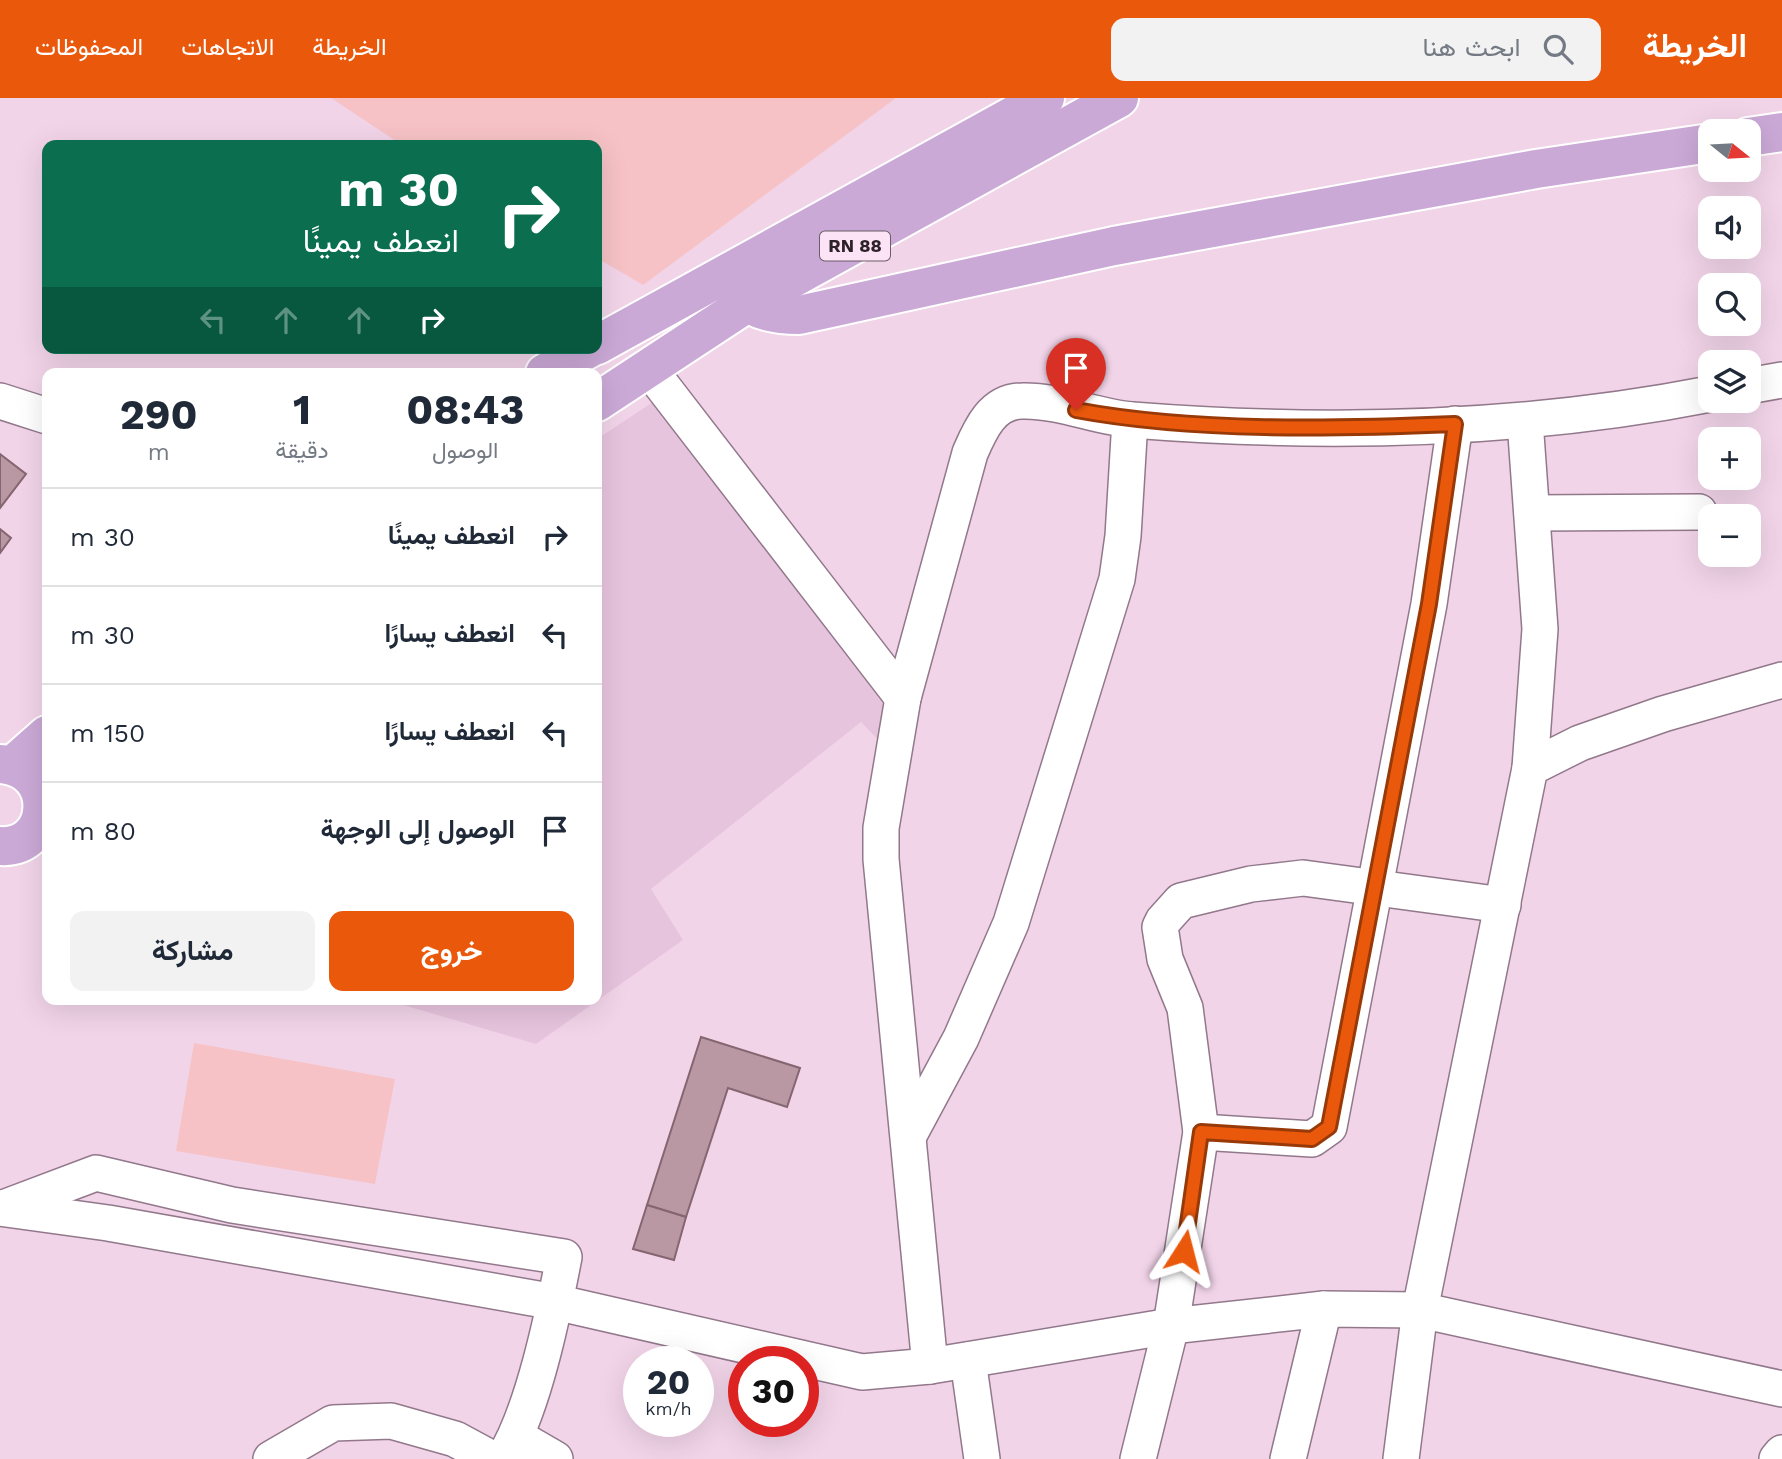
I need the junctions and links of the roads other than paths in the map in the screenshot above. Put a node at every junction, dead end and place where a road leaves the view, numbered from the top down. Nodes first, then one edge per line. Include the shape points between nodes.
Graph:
1 (1045, 98) edge
2 (1119, 98) edge
3 (1782, 132) edge
4 (1761, 135) edge
5 (1698, 145) edge
6 (734, 291) junction
7 (602, 343) edge
8 (579, 354) edge
9 (554, 368) edge
10 (650, 370) junction
11 (1782, 380) edge
12 (1761, 384) edge
13 (1698, 396) edge
14 (602, 399) edge
15 (0, 401) edge
16 (42, 414) edge
17 (1130, 420) junction
18 (1525, 421) junction
19 (1455, 424) junction
20 (1698, 512) edge
21 (1532, 513) junction
22 (1782, 680) edge
23 (904, 698) junction
24 (42, 739) edge
25 (6, 764) edge
26 (1530, 768) junction
27 (42, 797) edge
28 (42, 817) edge
29 (7, 850) edge
30 (1375, 888) junction
31 (1503, 905) junction
32 (1201, 1132) junction
33 (909, 1135) junction
34 (1, 1208) edge
35 (555, 1302) junction
36 (1324, 1310) junction
37 (1420, 1310) junction
38 (1171, 1326) junction
39 (968, 1360) junction
40 (930, 1366) junction
41 (1782, 1389) edge
42 (504, 1452) edge
43 (1782, 1454) edge
44 (271, 1459) edge
45 (555, 1459) edge
46 (982, 1459) edge
47 (1138, 1459) edge
48 (1288, 1459) edge
49 (1401, 1459) edge
50 (1777, 1459) edge

1 - 6 main road, RN 88
2 - 6 main road, RN 88
3 - 4 main road
5 - 6 main road via 1536,169 1114,246 825,311 777,315
6 - 7 main road, RN 88
6 - 10 main road, RN 88
8 - 9 main road
10 - 14 main road, RN 88
10 - 23 street
11 - 12 street
13 - 18 street
15 - 16 street
17 - 19 street via 1367,428
17 - 23 street via 1021,400 1001,407 982,424 970,453
17 - 33 street via 1117,579 1016,910 961,1038
18 - 19 street
18 - 21 street
19 - 30 street via 1429,604
20 - 21 street
21 - 26 street via 1540,629
22 - 26 street via 1663,714 1580,743
23 - 33 street via 881,828 881,859
24 - 25 main road
25 - 27 main road via 33,777
26 - 31 street
28 - 29 main road
30 - 31 street
30 - 32 street via 1329,1127 1312,1139
30 - 32 street via 1303,878 1251,884 1181,901 1163,921 1166,959 1185,1008
31 - 37 street
32 - 38 street
33 - 40 street
34 - 35 street
34 - 35 street via 96,1172 232,1205 564,1257
35 - 40 street via 862,1372
35 - 42 street
36 - 37 street
36 - 38 street
36 - 48 street
37 - 41 street
37 - 49 street
38 - 39 street
38 - 47 street
39 - 40 street
39 - 46 street
42 - 44 street via 391,1421 333,1423
42 - 45 street
43 - 50 street

